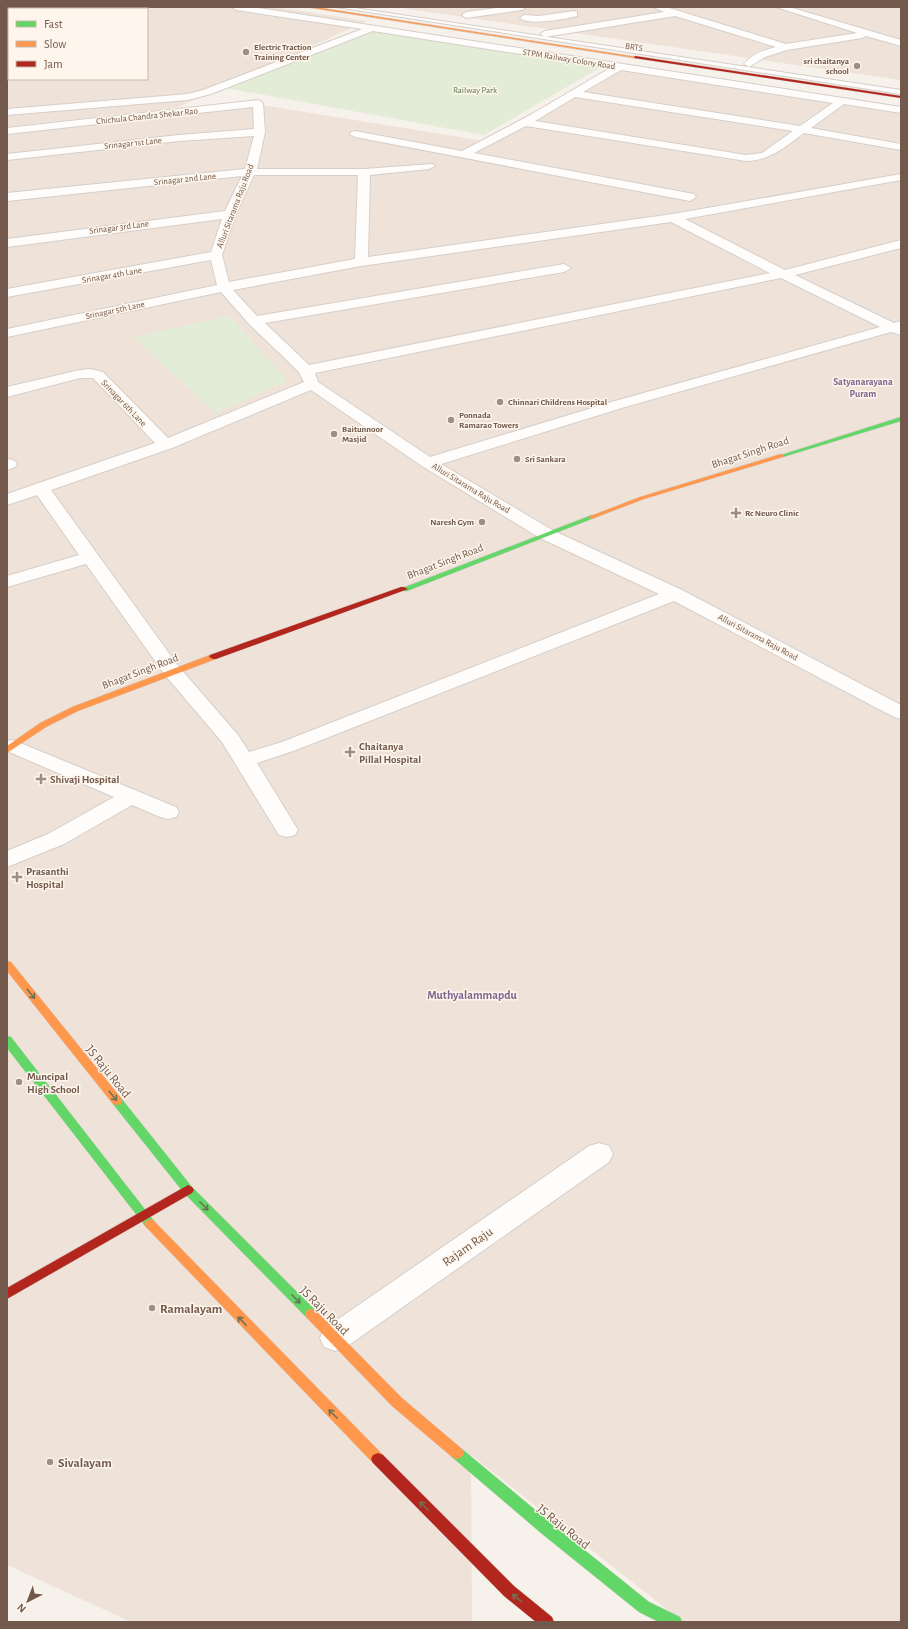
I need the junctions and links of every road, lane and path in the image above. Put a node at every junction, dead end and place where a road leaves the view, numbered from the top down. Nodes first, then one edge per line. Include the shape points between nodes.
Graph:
1 (236, 7) edge
2 (308, 7) edge
3 (338, 7) edge
4 (366, 7) edge
5 (522, 7) edge
6 (657, 7) edge
7 (780, 7) edge
8 (499, 8) edge
9 (814, 8) dead end
10 (537, 10) dead end
11 (794, 12) junction
12 (584, 13) dead end
13 (676, 13) junction
14 (466, 15) dead end
15 (555, 17) junction
16 (524, 18) dead end
17 (374, 28) junction
18 (888, 30) dead end
19 (545, 34) junction
20 (869, 34) junction
21 (901, 43) edge
22 (786, 47) junction
23 (748, 64) junction
24 (618, 67) junction
25 (901, 87) edge
26 (901, 92) edge
27 (574, 94) junction
28 (901, 97) edge
29 (842, 101) junction
30 (901, 110) edge
31 (7, 112) edge
32 (523, 122) junction
33 (801, 129) junction
34 (7, 131) edge
35 (260, 132) junction
36 (355, 134) dead end
37 (901, 147) edge
38 (464, 154) junction
39 (7, 157) edge
40 (429, 166) dead end
41 (250, 172) junction
42 (364, 172) junction
43 (901, 176) edge
44 (880, 181) junction
45 (901, 189) edge
46 (7, 197) edge
47 (690, 197) dead end
48 (230, 214) junction
49 (673, 218) junction
50 (7, 243) edge
51 (901, 244) edge
52 (216, 255) junction
53 (361, 262) junction
54 (564, 268) dead end
55 (783, 274) junction
56 (224, 287) junction
57 (7, 293) edge
58 (254, 321) junction
59 (898, 328) edge
60 (7, 333) edge
61 (309, 377) junction
62 (7, 392) edge
63 (901, 419) edge
64 (166, 445) junction
65 (428, 463) junction
66 (41, 489) junction
67 (7, 500) edge
68 (546, 534) junction
69 (92, 557) junction
70 (7, 582) edge
71 (675, 594) junction
72 (172, 671) junction
73 (901, 713) edge
74 (10, 748) edge
75 (244, 761) junction
76 (130, 797) junction
77 (168, 812) dead end
78 (287, 830) dead end
79 (7, 860) edge
80 (7, 964) edge
81 (7, 1040) edge
82 (599, 1154) dead end
83 (188, 1190) junction
84 (142, 1216) junction
85 (7, 1294) edge
86 (335, 1338) junction
87 (547, 1622) edge
88 (675, 1622) edge

1 - 17 street, STPM Railway Colony Road
2 - 28 main road
3 - 26 lane
4 - 19 main road, BRTS
5 - 8 street
6 - 13 street
7 - 11 street
8 - 14 street
9 - 11 street
10 - 15 street
11 - 20 street
12 - 15 street
13 - 19 street
13 - 22 street
15 - 16 street
17 - 24 street, STPM Railway Colony Road
17 - 31 street via 188,97
18 - 20 street
19 - 23 main road, BRTS
20 - 21 street
20 - 22 street
22 - 23 street via 760,55
23 - 25 main road, BRTS
24 - 27 street
24 - 29 street, STPM Railway Colony Road
27 - 32 street
27 - 33 street
29 - 30 street, STPM Railway Colony Road
29 - 33 street
32 - 33 street via 746,158 766,155
32 - 38 street
33 - 37 street
34 - 35 street, Chichula Chandra Shekar Rao via 258,103
35 - 39 street, Srinagar 1st Lane
35 - 41 street, Alluri Sitarama Raju Road
36 - 38 street
38 - 47 street
40 - 42 street
41 - 42 street, Srinagar 2nd Lane
41 - 46 street, Srinagar 2nd Lane
41 - 48 street, Alluri Sitarama Raju Road
42 - 53 street
43 - 44 street, Srinagar 5th Lane
44 - 45 street
44 - 49 street, Srinagar 5th Lane
48 - 50 street, Srinagar 3rd Lane
48 - 52 street, Alluri Sitarama Raju Road
49 - 53 street, Srinagar 5th Lane
49 - 55 street
51 - 55 street
52 - 56 street, Alluri Sitarama Raju Road
52 - 57 street, Srinagar 4th Lane
53 - 56 street, Srinagar 5th Lane
54 - 58 street
55 - 59 street
55 - 61 street
56 - 58 street, Alluri Sitarama Raju Road
56 - 60 street, Srinagar 5th Lane
58 - 61 street, Alluri Sitarama Raju Road
59 - 65 street via 620,404
61 - 64 street
61 - 65 street, Alluri Sitarama Raju Road
62 - 64 street, Srinagar 6th Lane via 90,373 98,376
63 - 68 main road, Bhagat Singh Road via 642,498
64 - 66 street
65 - 68 street, Alluri Sitarama Raju Road
66 - 67 street
66 - 69 street
68 - 71 street, Alluri Sitarama Raju Road
68 - 72 main road, Bhagat Singh Road via 364,604
69 - 70 street
69 - 72 street
71 - 73 street, Alluri Sitarama Raju Road
71 - 75 street via 289,746
72 - 74 main road, Bhagat Singh Road via 75,709 43,725
72 - 75 street via 231,739
74 - 76 street
75 - 78 street
76 - 77 street
76 - 79 street via 56,838
80 -> 83 main road, JS Raju Road
81 - 84 main road
82 - 86 street, Rajam Raju
83 - 84 main road
83 -> 86 main road, JS Raju Road
84 - 85 main road
87 -> 84 main road via 504,1586 278,1358
86 - 88 main road, JS Raju Road via 397,1402 540,1524 644,1607

